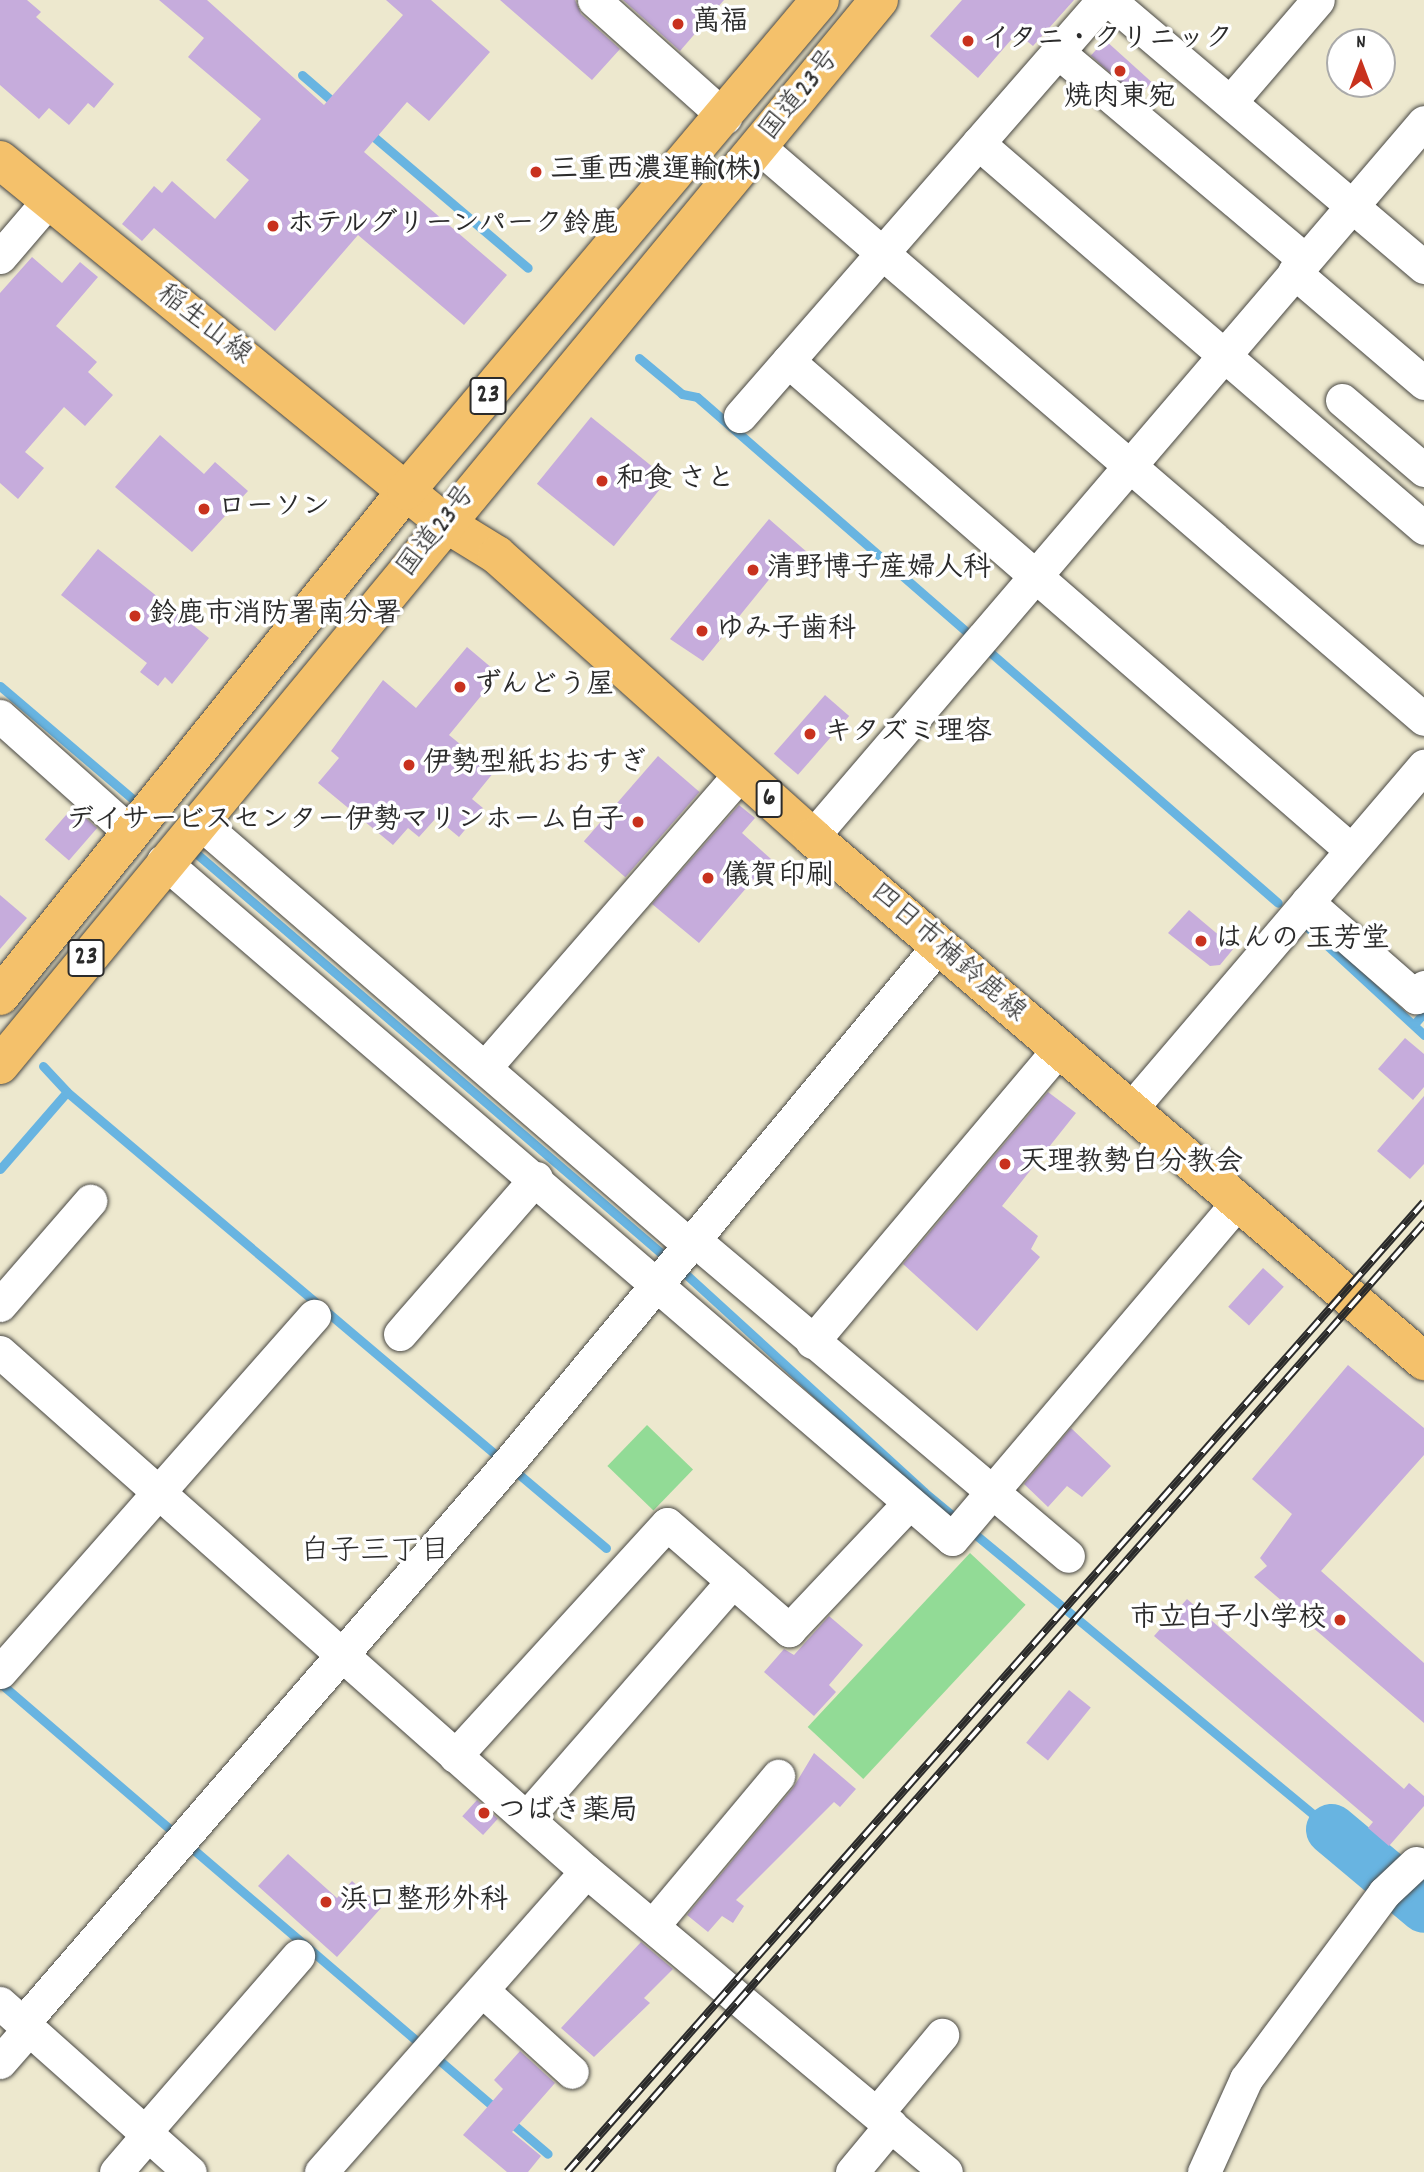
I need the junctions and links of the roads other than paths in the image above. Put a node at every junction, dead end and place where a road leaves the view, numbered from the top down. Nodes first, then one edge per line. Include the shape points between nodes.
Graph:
1 (594, 0) edge
2 (820, 0) edge
3 (879, 0) edge
4 (1103, 0) edge
5 (1109, 0) edge
6 (1318, 0) edge
7 (1058, 52) junction
8 (1231, 101) junction
9 (725, 117) junction
10 (1424, 122) edge
11 (978, 143) junction
12 (759, 148) junction
13 (0, 160) edge
14 (48, 201) junction
15 (1351, 206) junction
16 (882, 256) junction
17 (0, 257) edge
18 (1299, 266) junction
19 (1424, 267) edge
20 (1224, 355) junction
21 (788, 361) junction
22 (1424, 383) edge
23 (1342, 400) dead end
24 (740, 416) dead end
25 (1127, 468) junction
26 (1424, 470) edge
27 (406, 491) junction
28 (445, 523) junction
29 (1424, 528) edge
30 (1035, 576) junction
31 (0, 716) edge
32 (1424, 719) edge
33 (1424, 766) edge
34 (741, 773) junction
35 (143, 818) junction
36 (198, 821) junction
37 (812, 837) junction
38 (1351, 850) junction
39 (168, 856) junction
40 (1299, 911) junction
41 (938, 946) junction
42 (1424, 988) edge
43 (0, 996) edge
44 (1058, 1050) junction
45 (0, 1065) edge
46 (487, 1065) junction
47 (1129, 1111) junction
48 (536, 1178) junction
49 (90, 1201) dead end
50 (1238, 1202) junction
51 (687, 1243) junction
52 (655, 1281) junction
53 (0, 1305) edge
54 (314, 1316) dead end
55 (400, 1334) dead end
56 (812, 1342) junction
57 (0, 1352) edge
58 (1424, 1362) edge
59 (158, 1489) junction
60 (988, 1498) junction
61 (909, 1503) junction
62 (1068, 1556) dead end
63 (733, 1581) junction
64 (345, 1653) junction
65 (0, 1672) edge
66 (455, 1756) junction
67 (778, 1776) dead end
68 (527, 1817) junction
69 (1416, 1863) dead end
70 (586, 1871) junction
71 (655, 1923) junction
72 (298, 1956) dead end
73 (483, 1991) junction
74 (17, 2019) edge
75 (942, 2035) dead end
76 (0, 2062) edge
77 (572, 2072) dead end
78 (884, 2119) junction
79 (146, 2135) junction
80 (116, 2172) edge
81 (190, 2172) edge
82 (321, 2172) edge
83 (852, 2172) edge
84 (946, 2172) edge
85 (1203, 2172) edge

1 - 9 street
2 - 9 main road, 国道23号 / 23
3 - 12 main road, 国道23号 / 23
4 - 7 street
5 - 8 street
6 - 8 street
7 - 11 street
7 - 18 street
8 - 15 street
9 - 27 main road, 国道23号 / 23
10 - 15 street
11 - 16 street
11 - 20 street
12 - 16 street
12 - 28 main road, 国道23号 / 23
13 - 14 main road, 稲生山線
14 - 17 street
14 - 27 main road, 稲生山線
15 - 18 street
15 - 19 street
16 - 21 street
16 - 25 street
18 - 20 street
18 - 22 street
20 - 25 street
20 - 29 street
21 - 24 street
21 - 30 street
23 - 26 street
25 - 30 street
25 - 32 street
27 - 28 main road, 四日市楠鈴鹿線 / 6
27 - 35 main road, 国道23号 / 23
28 - 34 main road, 四日市楠鈴鹿線 / 6 via 497,555
28 - 36 main road, 国道23号 / 23
30 - 37 street
30 - 38 street
31 - 35 street
33 - 38 street
34 - 37 main road, 四日市楠鈴鹿線 / 6
34 - 46 street
35 - 43 main road, 国道23号 / 23
36 - 39 main road, 国道23号 / 23
36 - 46 street
37 - 41 main road, 四日市楠鈴鹿線 / 6
38 - 40 street
39 - 45 main road, 国道23号 / 23
39 - 48 street
40 - 42 street via 1416,997
40 - 47 street
41 - 44 main road, 四日市楠鈴鹿線 / 6
41 - 51 street
44 - 47 main road, 四日市楠鈴鹿線 / 6
44 - 56 street
46 - 51 street
47 - 50 main road, 四日市楠鈴鹿線 / 6
48 - 52 street
48 - 55 street
49 - 53 street
50 - 58 main road, 四日市楠鈴鹿線 / 6
50 - 60 street
51 - 52 street
51 - 56 street via 699,1244
52 - 61 street
52 - 64 street
54 - 59 street
56 - 60 street
57 - 59 street
59 - 64 street
59 - 65 street
60 - 61 street via 952,1539
60 - 62 street
61 - 63 street via 789,1630
63 - 66 street via 667,1524
63 - 68 street
64 - 66 street
64 - 74 street
66 - 68 street
67 - 71 street
68 - 70 street
69 - 85 street via 1384,1893 1246,2079
70 - 71 street
70 - 73 street
71 - 78 street
72 - 79 street
73 - 77 street
73 - 82 street
74 - 76 street
74 - 79 street
75 - 78 street
78 - 83 street
78 - 84 street
79 - 80 street
79 - 81 street

